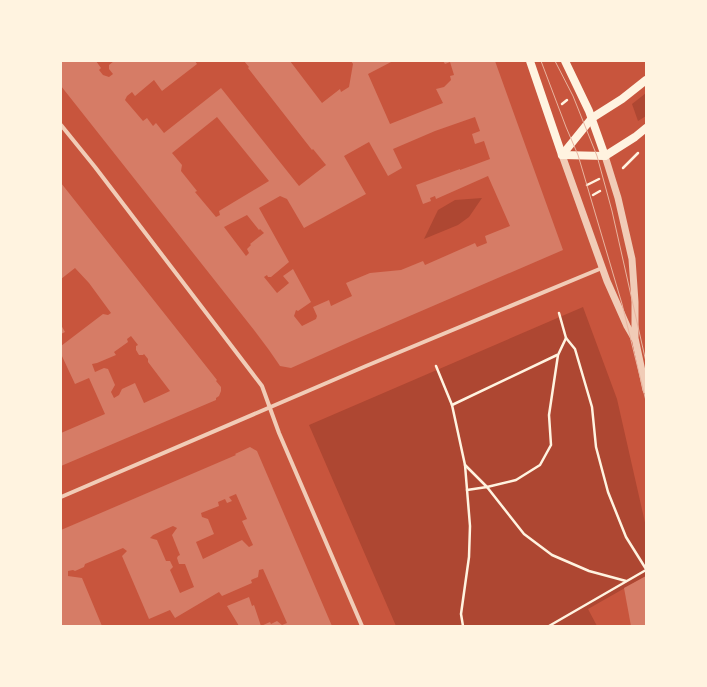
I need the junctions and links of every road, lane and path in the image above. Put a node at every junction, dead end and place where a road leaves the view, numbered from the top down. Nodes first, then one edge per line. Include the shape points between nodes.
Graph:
1 (530, 61) edge
2 (565, 61) edge
3 (646, 80) edge
4 (567, 100) dead end
5 (562, 104) dead end
6 (592, 118) junction
7 (61, 125) edge
8 (646, 128) edge
9 (562, 155) junction
10 (605, 156) junction
11 (600, 191) dead end
12 (593, 195) dead end
13 (602, 268) junction
14 (559, 313) dead end
15 (566, 338) junction
16 (634, 338) junction
17 (558, 355) junction
18 (436, 366) dead end
19 (646, 390) edge
20 (452, 405) junction
21 (270, 408) junction
22 (465, 465) junction
23 (487, 487) junction
24 (467, 490) junction
25 (61, 497) edge
26 (646, 570) edge
27 (626, 581) junction
28 (362, 626) edge
29 (463, 626) edge
30 (549, 626) edge

1 - 9 main road
2 - 6 main road
3 - 6 main road
4 - 5 path
6 - 9 main road
6 - 10 main road
7 - 21 street via 262,386
8 - 10 main road
9 - 10 main road
9 - 13 street
10 - 16 street via 632,259
11 - 12 path
13 - 16 street
13 - 21 street
14 - 15 path
15 - 17 path
15 - 26 path via 575,349 592,407 596,447 608,492 626,537
16 - 19 street
17 - 20 path
17 - 23 path via 549,415 551,445 540,464 516,480
18 - 20 path
20 - 22 path
21 - 25 street
21 - 28 street
22 - 23 path
22 - 24 path
23 - 24 path
23 - 27 path via 524,534 552,555 589,571
24 - 29 path via 470,526 469,557 461,614
26 - 27 path
27 - 30 path

